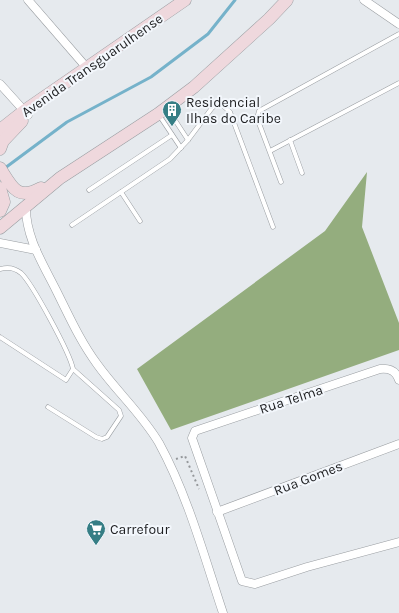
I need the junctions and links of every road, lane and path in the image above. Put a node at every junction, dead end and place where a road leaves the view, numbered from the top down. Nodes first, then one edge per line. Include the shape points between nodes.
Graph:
1 (28, 0) edge
2 (186, 0) edge
3 (287, 0) edge
4 (364, 0) edge
5 (399, 24) edge
6 (399, 34) edge
7 (87, 68) junction
8 (399, 83) edge
9 (0, 84) edge
10 (163, 111) junction
11 (26, 113) junction
12 (0, 130) edge
13 (172, 135) junction
14 (188, 140) junction
15 (290, 140) junction
16 (181, 148) junction
17 (0, 149) edge
18 (270, 151) junction
19 (0, 168) edge
20 (302, 173) dead end
21 (60, 178) junction
22 (281, 182) dead end
23 (0, 188) edge
24 (89, 190) dead end
25 (121, 192) junction
26 (26, 206) junction
27 (0, 211) edge
28 (140, 221) dead end
29 (72, 225) dead end
30 (273, 227) dead end
31 (0, 228) edge
32 (0, 243) edge
33 (36, 250) junction
34 (0, 269) edge
35 (0, 337) edge
36 (73, 369) junction
37 (399, 380) edge
38 (48, 407) dead end
39 (399, 444) edge
40 (168, 463) junction
41 (200, 492) dead end
42 (217, 512) junction
43 (399, 542) edge
44 (223, 613) edge

1 - 7 street
2 - 7 main road, Avenida Transguarulhense
3 - 10 main road via 227,58
4 - 5 street
6 - 18 lane via 259,111 257,118
7 - 11 main road, Avenida Transguarulhense
8 - 15 lane
9 - 11 street
10 - 13 lane
10 - 14 lane
10 - 21 main road
11 - 12 main road, Avenida Transguarulhense
11 - 17 main road via 3,141
13 - 16 lane
13 - 24 lane
14 - 16 lane
14 - 30 lane via 216,104 227,108
15 - 18 lane
15 - 20 lane
16 - 25 lane via 170,159
18 - 22 lane
19 - 21 main road via 11,186 22,193 33,192
21 - 26 main road
23 - 27 main road via 4,202
25 - 28 lane
25 - 29 lane
26 - 31 main road
26 - 33 street via 26,217
32 - 33 street
33 - 40 street via 80,340 98,366 145,421
34 - 36 lane via 13,269 26,279 68,352
35 - 36 lane via 66,380
36 - 38 lane via 119,410 121,416 107,437 102,439
37 - 42 street, Rua Telma via 397,374 387,369 373,372 195,431 192,438
39 - 42 street, Rua Gomes
40 - 41 path via 185,456
40 - 44 street via 192,520
42 - 43 street via 242,581 255,584

